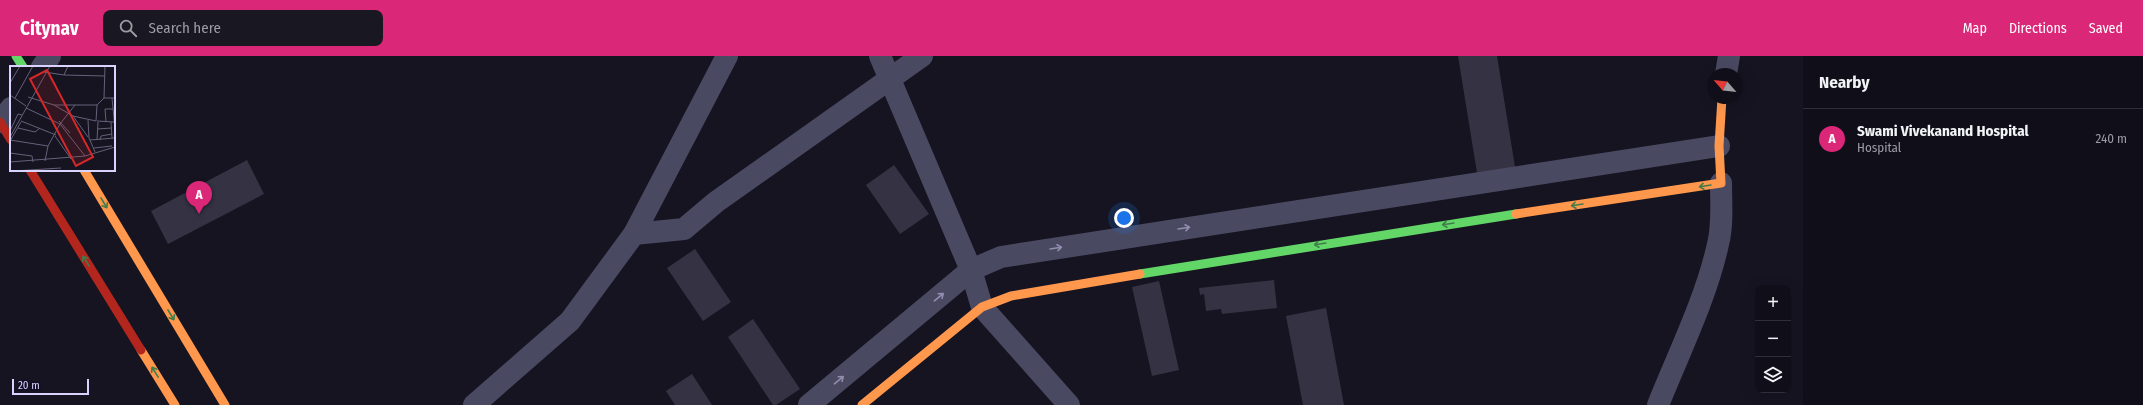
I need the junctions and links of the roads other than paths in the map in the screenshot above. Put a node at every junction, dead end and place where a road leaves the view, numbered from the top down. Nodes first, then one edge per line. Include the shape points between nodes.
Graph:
1 (16, 56) edge
2 (50, 56) edge
3 (728, 56) edge
4 (880, 56) edge
5 (922, 56) edge
6 (1729, 56) edge
7 (22, 66) edge
8 (43, 66) edge
9 (1727, 68) edge
10 (890, 79) junction
11 (1722, 104) edge
12 (10, 109) edge
13 (0, 122) edge
14 (10, 138) edge
15 (1719, 146) junction
16 (31, 171) edge
17 (85, 171) edge
18 (1721, 183) junction
19 (634, 234) junction
20 (970, 270) junction
21 (982, 308) junction
22 (175, 405) edge
23 (225, 405) edge
24 (474, 405) edge
25 (809, 405) edge
26 (862, 405) edge
27 (1069, 405) edge
28 (1658, 405) edge

1 - 7 street
2 - 8 street
3 - 19 street
4 - 10 street
5 - 10 street
6 - 9 street
10 - 19 street via 716,202 684,228
10 - 20 street
11 - 15 street
12 - 13 street
13 - 14 street
15 - 18 street
20 -> 15 street via 1001,256
22 -> 16 street
17 -> 23 street
18 -> 21 street via 1351,239 1018,294
18 - 28 street via 1722,214 1718,244 1707,282
19 - 24 street via 570,322
20 - 21 street
25 -> 20 street
21 - 26 street
21 - 27 street

